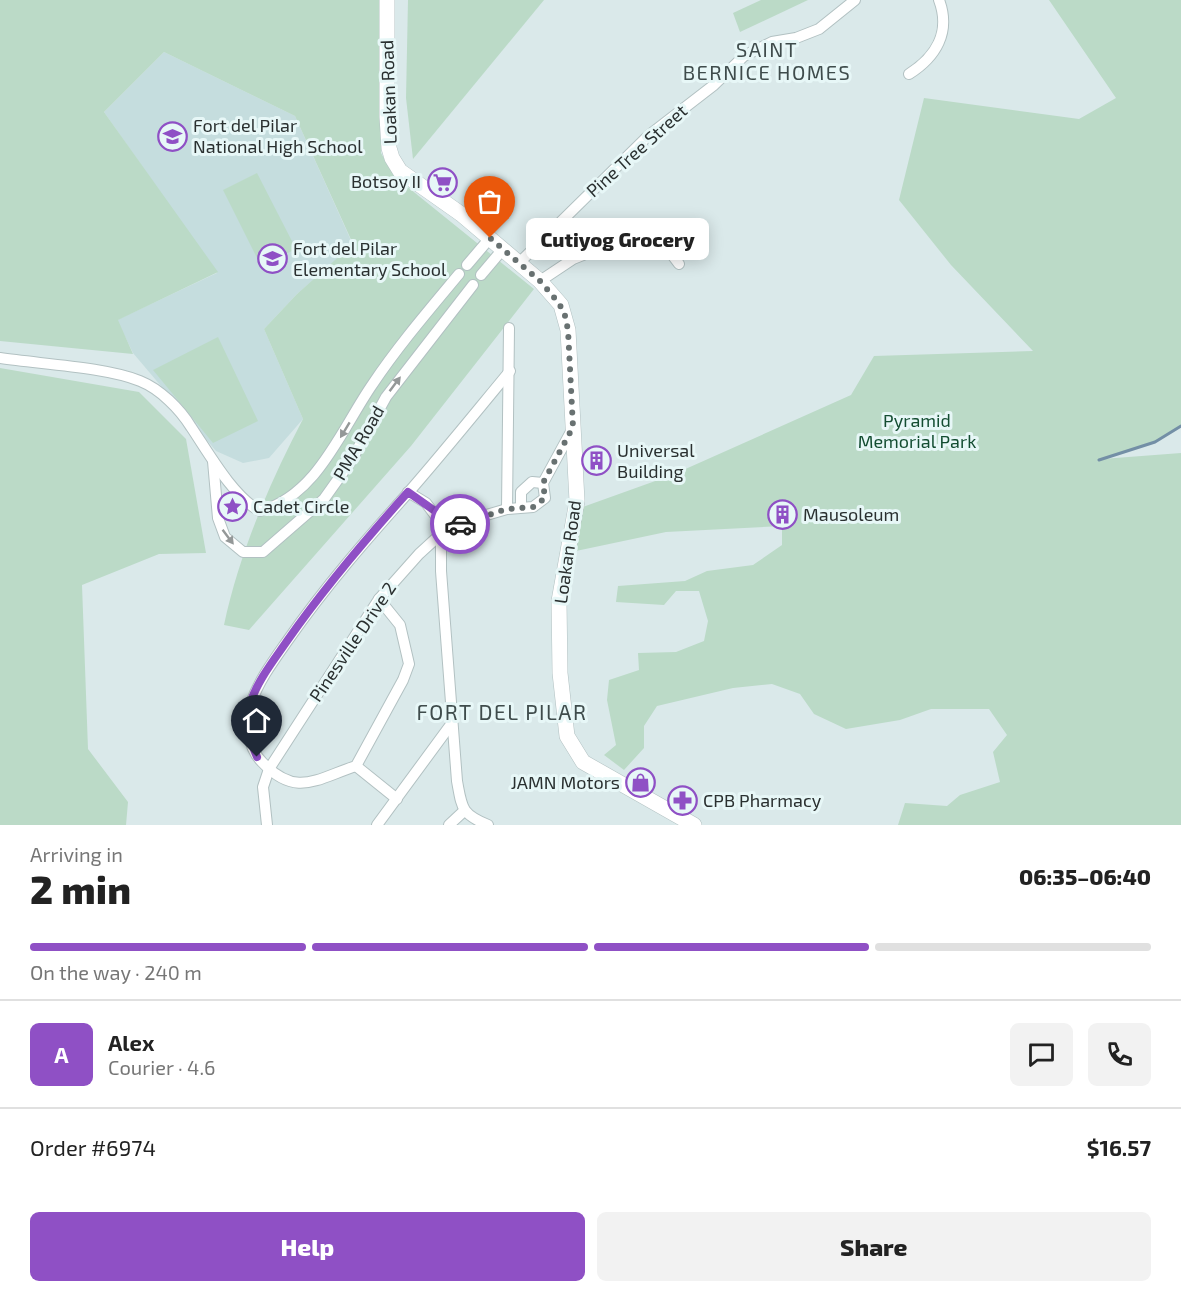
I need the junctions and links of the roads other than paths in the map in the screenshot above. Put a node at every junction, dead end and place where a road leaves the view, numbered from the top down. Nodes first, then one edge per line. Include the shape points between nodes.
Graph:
1 (387, 0) edge
2 (855, 0) edge
3 (939, 0) edge
4 (909, 74) dead end
5 (490, 238) junction
6 (503, 249) junction
7 (519, 262) junction
8 (467, 264) dead end
9 (679, 264) dead end
10 (459, 274) dead end
11 (481, 275) dead end
12 (540, 281) junction
13 (473, 285) dead end
14 (431, 308) junction
15 (445, 318) junction
16 (509, 328) dead end
17 (0, 358) edge
18 (510, 371) junction
19 (573, 427) junction
20 (213, 460) junction
21 (543, 483) junction
22 (408, 492) junction
23 (521, 506) junction
24 (507, 509) junction
25 (443, 532) junction
26 (379, 599) junction
27 (452, 723) junction
28 (356, 766) junction
29 (269, 769) junction
30 (397, 799) junction
31 (464, 811) junction
32 (267, 825) edge
33 (377, 825) edge
34 (449, 825) edge
35 (488, 825) edge
36 (694, 825) edge

1 - 5 main road, Loakan Road via 387,117 392,158 400,171
2 - 7 street, Pine Tree Street via 819,29 772,42 744,56 714,85 648,136
3 - 4 street via 944,30 937,48
5 - 6 main road, Loakan Road
5 - 8 street
6 - 7 main road, Loakan Road
6 - 11 street
7 - 12 main road, Loakan Road
9 - 12 street via 661,243 643,245 625,254 603,247 573,259
10 - 14 street, PMA Road
12 - 19 main road, Loakan Road via 564,311
13 - 15 street, PMA Road
14 - 15 street
14 -> 20 street, PMA Road via 371,385 330,454 297,491 276,507 260,511 250,506
20 -> 15 street, PMA Road via 219,518 225,537 243,552 263,552 324,499 351,461 386,397
16 - 18 street
17 - 20 street, PMA Road via 141,381 165,398 189,423
18 - 22 street
18 - 24 street
19 - 21 street
19 - 36 main road, Loakan Road via 576,509 559,601 560,673 567,736 583,762
21 - 23 street via 532,482 521,492
21 - 23 street via 545,498 533,507
22 - 25 street via 435,511
22 - 29 street via 318,596 260,683 250,704 248,723 257,757
23 - 24 street, Pinesville Drive 2
24 - 25 street, Pinesville Drive 2
25 - 26 street, Pinesville Drive 2
25 - 27 street via 441,572
26 - 28 street via 400,625 409,664
26 - 29 street, Pinesville Drive 2
27 - 30 street
27 - 31 street
28 - 29 street via 292,784
28 - 30 street
29 - 32 street via 263,787
30 - 33 street
31 - 34 street
31 - 35 street via 470,818

